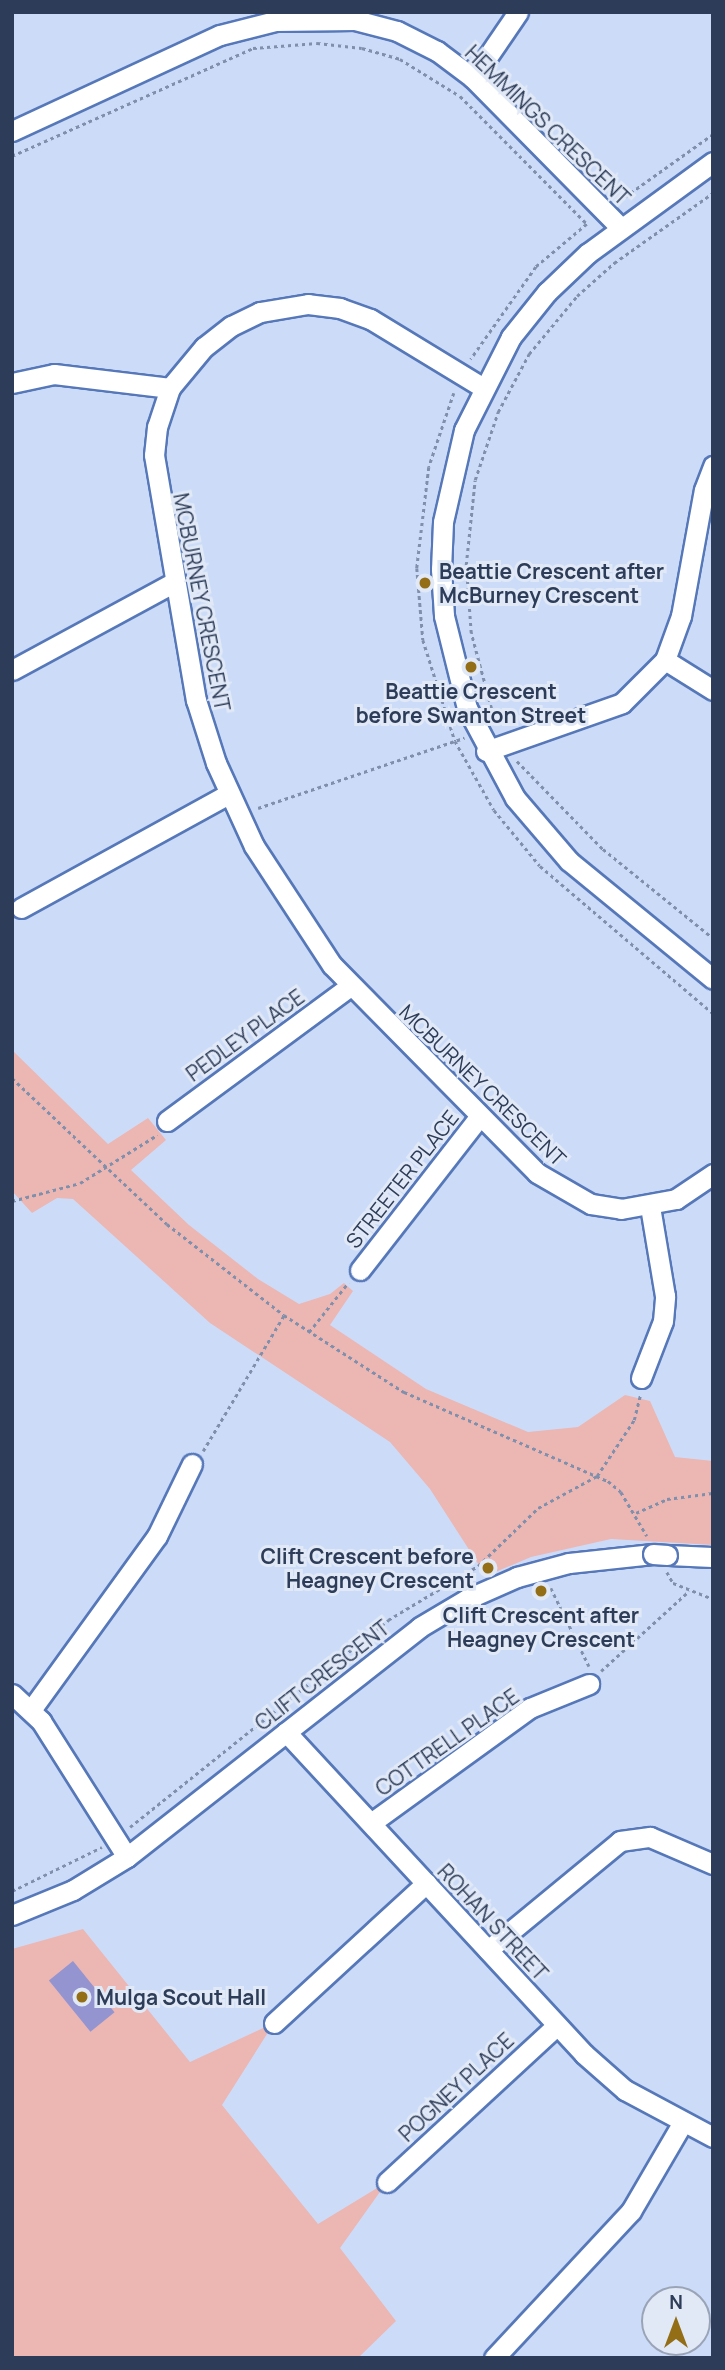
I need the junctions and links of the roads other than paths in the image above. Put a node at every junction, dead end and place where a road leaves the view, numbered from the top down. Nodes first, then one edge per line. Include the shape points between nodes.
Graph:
1 (517, 12) edge
2 (313, 15) edge
3 (473, 78) junction
4 (12, 131) edge
5 (713, 162) edge
6 (621, 228) junction
7 (12, 383) edge
8 (482, 387) junction
9 (170, 388) junction
10 (713, 466) edge
11 (173, 583) junction
12 (665, 660) junction
13 (12, 670) edge
14 (713, 690) edge
15 (482, 742) junction
16 (228, 794) junction
17 (20, 908) dead end
18 (713, 979) edge
19 (350, 986) junction
20 (480, 1116) junction
21 (167, 1121) road end
22 (713, 1174) edge
23 (650, 1206) junction
24 (360, 1270) road end
25 (641, 1378) road end
26 (192, 1464) road end
27 (707, 1559) edge
28 (589, 1684) road end
29 (12, 1694) edge
30 (31, 1710) junction
31 (286, 1732) junction
32 (371, 1824) junction
33 (127, 1857) junction
34 (713, 1864) edge
35 (426, 1883) junction
36 (12, 1915) edge
37 (488, 1950) junction
38 (274, 2023) dead end
39 (557, 2025) junction
40 (683, 2122) junction
41 (713, 2137) edge
42 (387, 2182) dead end
43 (494, 2358) edge

1 - 3 street
2 - 3 street, HEMMINGS CRESCENT via 397,31 437,51
2 - 4 street, HEMMINGS CRESCENT via 220,35
3 - 6 street, HEMMINGS CRESCENT
5 - 6 street
6 - 8 street via 547,292 511,337
7 - 9 street via 54,374
8 - 9 street, MCBURNEY CRESCENT via 370,319 340,308 308,304 260,312 231,326 204,347
8 - 15 street via 451,476 441,569 453,663
9 - 11 street, MCBURNEY CRESCENT via 157,427 154,455
10 - 12 street via 704,490 681,616
11 - 13 street
11 - 16 street, MCBURNEY CRESCENT via 196,699
12 - 14 street
12 - 15 street via 622,703 506,744
15 - 18 street via 514,798 569,861
16 - 17 street
16 - 19 street, MCBURNEY CRESCENT via 283,896
19 - 20 street, MCBURNEY CRESCENT
19 - 21 street, PEDLEY PLACE
20 - 23 street, MCBURNEY CRESCENT via 563,1191 601,1206
20 - 24 street, STREETER PLACE
22 - 23 street, MCBURNEY CRESCENT via 676,1199
23 - 25 street via 665,1296 663,1321
26 - 30 street via 157,1536
27 - 31 street, CLIFT CRESCENT via 657,1551 569,1563 517,1577 420,1627
28 - 32 street, COTTRELL PLACE via 530,1708
29 - 30 street
30 - 33 street
31 - 32 street, ROHAN STREET
31 - 33 street, CLIFT CRESCENT
32 - 35 street, ROHAN STREET
33 - 36 street, CLIFT CRESCENT via 73,1890
34 - 37 street via 650,1837 620,1841
35 - 37 street, ROHAN STREET
35 - 38 street
37 - 39 street, ROHAN STREET
39 - 40 street, ROHAN STREET via 618,2085
39 - 42 street, POGNEY PLACE
40 - 41 street, ROHAN STREET
40 - 43 street via 631,2211

